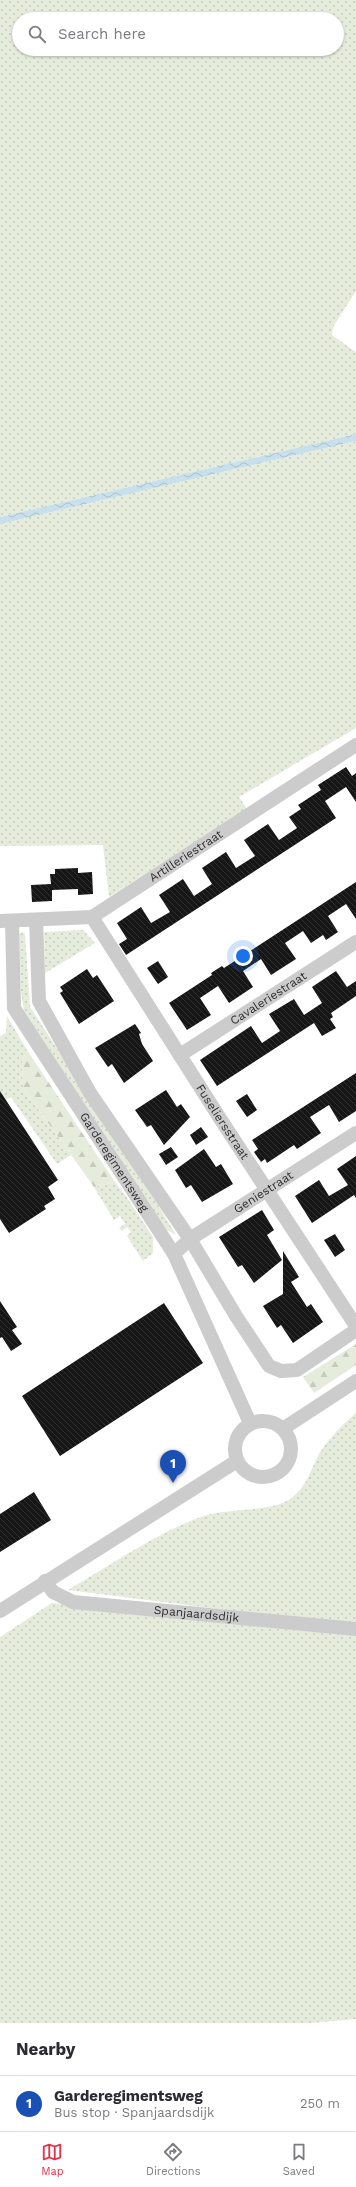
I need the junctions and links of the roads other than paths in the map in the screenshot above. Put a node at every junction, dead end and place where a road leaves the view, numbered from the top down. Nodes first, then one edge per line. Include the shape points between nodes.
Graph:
1 (356, 745) edge
2 (92, 917) junction
3 (36, 920) junction
4 (6, 921) edge
5 (356, 942) edge
6 (180, 1055) junction
7 (356, 1133) edge
8 (268, 1190) junction
9 (190, 1239) junction
10 (174, 1254) junction
11 (356, 1326) edge
12 (356, 1330) edge
13 (356, 1380) edge
14 (250, 1424) junction
15 (284, 1428) junction
16 (237, 1460) junction
17 (46, 1581) junction
18 (0, 1611) edge
19 (356, 1629) edge

1 - 2 street, Artilleriestraat
2 - 3 street
2 - 6 street, Fuseliersstraat
3 - 4 street
3 - 9 street, Garderegimentsweg via 39,1001 90,1093
4 - 10 street, Garderegimentsweg via 14,1008
5 - 6 street, Cavaleriestraat
6 - 8 street, Fuseliersstraat
7 - 8 street, Geniestraat
8 - 9 street, Geniestraat
8 - 11 street, Fuseliersstraat
9 - 10 street, Geniestraat
9 - 12 street, Garderegimentsweg via 269,1366 281,1371 297,1370
10 - 14 street, Garderegimentsweg
13 - 15 street
14 - 15 street via 258,1420 267,1420
14 - 16 street via 240,1432 235,1444
15 - 16 street via 290,1437 290,1459 275,1475 253,1475 244,1470
16 - 17 street
17 - 18 street
17 - 19 street, Spanjaardsdijk via 53,1592 73,1602

